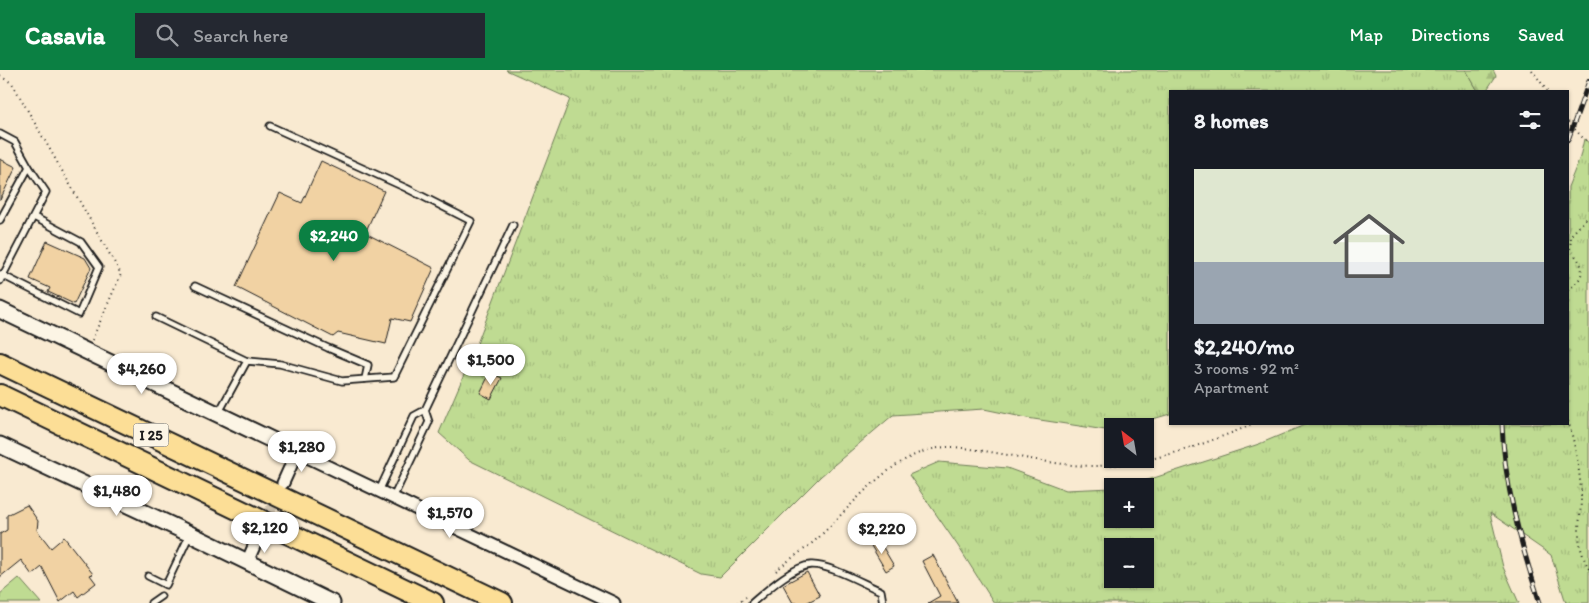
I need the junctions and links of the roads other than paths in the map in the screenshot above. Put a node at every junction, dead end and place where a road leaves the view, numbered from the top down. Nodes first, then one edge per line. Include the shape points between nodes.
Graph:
1 (270, 126) dead end
2 (0, 134) edge
3 (29, 167) junction
4 (34, 216) junction
5 (0, 220) edge
6 (513, 225) dead end
7 (1, 277) edge
8 (195, 286) dead end
9 (0, 310) edge
10 (156, 316) dead end
11 (247, 361) junction
12 (0, 363) edge
13 (365, 379) junction
14 (0, 395) edge
15 (425, 410) junction
16 (218, 414) junction
17 (0, 445) edge
18 (297, 452) junction
19 (283, 483) tunnel mouth
20 (379, 491) junction
21 (393, 498) junction
22 (190, 534) junction
23 (259, 535) tunnel mouth
24 (247, 562) junction
25 (148, 576) dead end
26 (161, 596) dead end
27 (151, 603) edge
28 (332, 603) edge
29 (433, 603) edge
30 (502, 603) edge
31 (614, 603) edge
32 (752, 603) edge
33 (883, 603) edge

1 - 13 lane via 471,221 394,377
2 - 3 lane via 15,142
3 - 4 lane via 46,192
3 - 5 lane
4 - 7 lane
4 - 7 lane via 81,242 99,267 79,314
6 - 15 lane
8 - 13 lane via 368,365
9 - 16 street
10 - 11 lane
11 - 13 lane via 280,364 342,381
11 - 16 lane
12 - 30 highway, I 25
14 - 29 highway, I 25
15 - 20 lane via 414,416
15 - 21 lane via 429,422
16 - 18 street
17 - 22 street
18 - 19 street
18 - 20 street
20 - 21 street
21 - 31 street
22 - 24 street
22 - 25 lane via 166,585
23 - 24 street
24 - 28 street
26 - 27 lane
32 - 33 lane via 788,575 810,565 826,567 881,591

